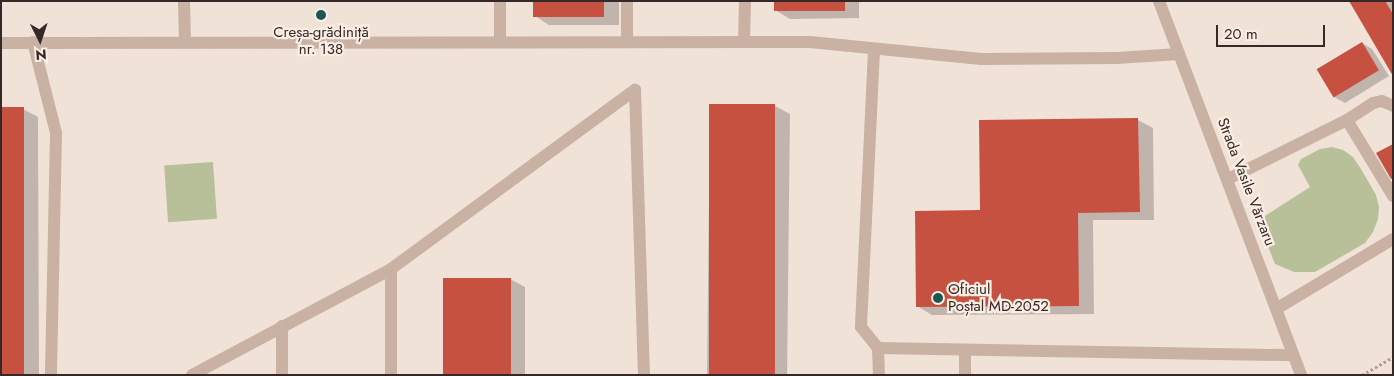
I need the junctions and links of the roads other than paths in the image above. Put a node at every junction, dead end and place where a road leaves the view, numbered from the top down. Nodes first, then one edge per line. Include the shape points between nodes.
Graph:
1 (184, 1) edge
2 (500, 1) edge
3 (627, 1) edge
4 (745, 1) edge
5 (1159, 1) edge
6 (627, 41) junction
7 (33, 42) junction
8 (185, 42) junction
9 (500, 42) junction
10 (744, 42) junction
11 (1, 44) edge
12 (874, 50) junction
13 (1179, 54) junction
14 (1393, 106) edge
15 (1347, 120) junction
16 (1228, 179) junction
17 (1393, 196) edge
18 (1393, 239) edge
19 (391, 268) junction
20 (1276, 309) junction
21 (282, 326) junction
22 (878, 348) junction
23 (965, 351) junction
24 (1293, 355) junction
25 (51, 375) edge
26 (192, 375) edge
27 (282, 375) edge
28 (391, 375) edge
29 (644, 375) edge
30 (879, 375) edge
31 (965, 375) edge
32 (1301, 375) edge

1 - 8 street
2 - 9 street
3 - 6 street
4 - 10 street
5 - 13 street, Strada Vasile Vărzaru
6 - 9 street
6 - 10 street
7 - 8 street
7 - 11 street
7 - 25 street via 56,133
8 - 9 street
10 - 12 street via 810,42
12 - 13 street via 980,59
12 - 22 street via 861,327
13 - 16 street, Strada Vasile Vărzaru
14 - 15 street via 1378,102
15 - 16 street
15 - 17 street
16 - 20 street, Strada Vasile Vărzaru
18 - 20 street
19 - 21 street
19 - 28 street
19 - 29 street via 635,90
20 - 24 street, Strada Vasile Vărzaru
21 - 26 street
21 - 27 street
22 - 23 street
22 - 30 street
23 - 24 street
23 - 31 street
24 - 32 street, Strada Vasile Vărzaru

